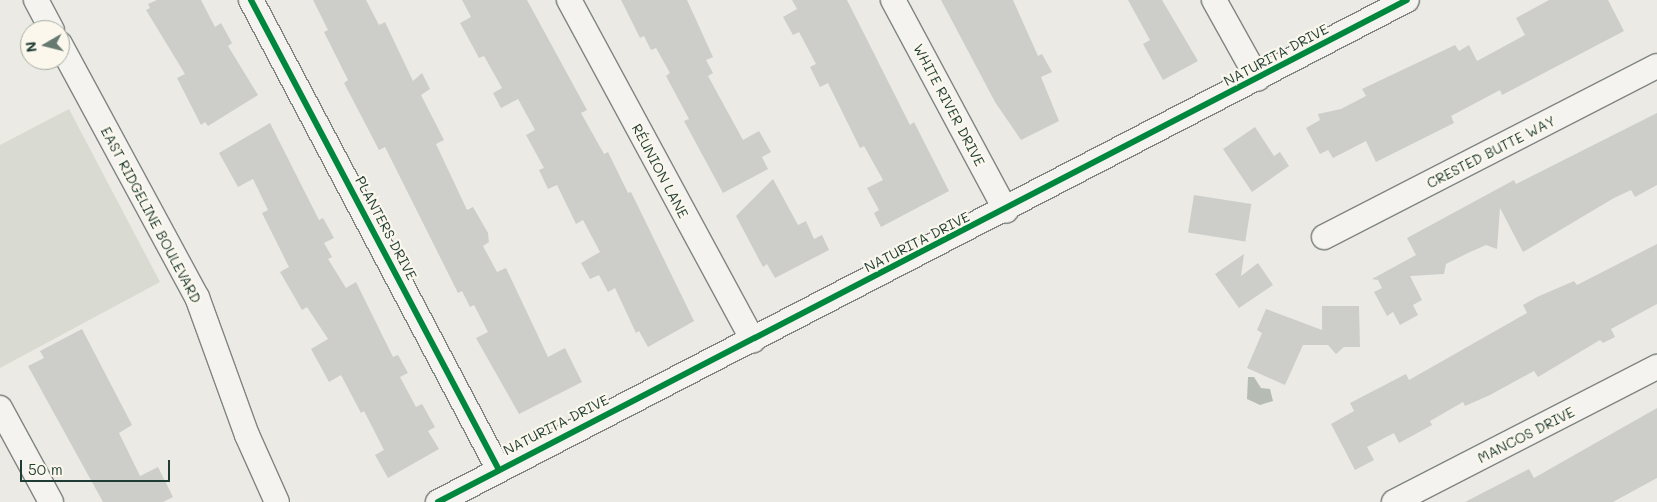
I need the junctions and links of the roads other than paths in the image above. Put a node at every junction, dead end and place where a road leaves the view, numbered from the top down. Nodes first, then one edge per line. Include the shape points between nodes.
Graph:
1 (36, 0) edge
2 (251, 0) edge
3 (570, 0) edge
4 (893, 0) edge
5 (1214, 0) edge
6 (1407, 0) edge
7 (47, 20) edge
8 (70, 62) edge
9 (1657, 66) edge
10 (1258, 79) junction
11 (1006, 211) junction
12 (1324, 237) dead end
13 (752, 341) junction
14 (1657, 367) edge
15 (0, 408) edge
16 (498, 468) junction
17 (51, 502) edge
18 (277, 502) edge
19 (438, 502) edge
20 (1394, 502) edge

1 - 7 street
2 - 16 street, PLANTERS DRIVE
3 - 13 street, RÉUNION LANE
4 - 11 street, WHITE RIVER DRIVE
5 - 10 street
6 - 10 street, NATURITA DRIVE
8 - 18 street, EAST RIDGELINE BOULEVARD via 197,297 247,435
9 - 12 street, CRESTED BUTTE WAY
10 - 11 street, NATURITA DRIVE
11 - 13 street, NATURITA DRIVE
13 - 16 street, NATURITA DRIVE
14 - 20 street, MANCOS DRIVE
15 - 17 street
16 - 19 street, NATURITA DRIVE

